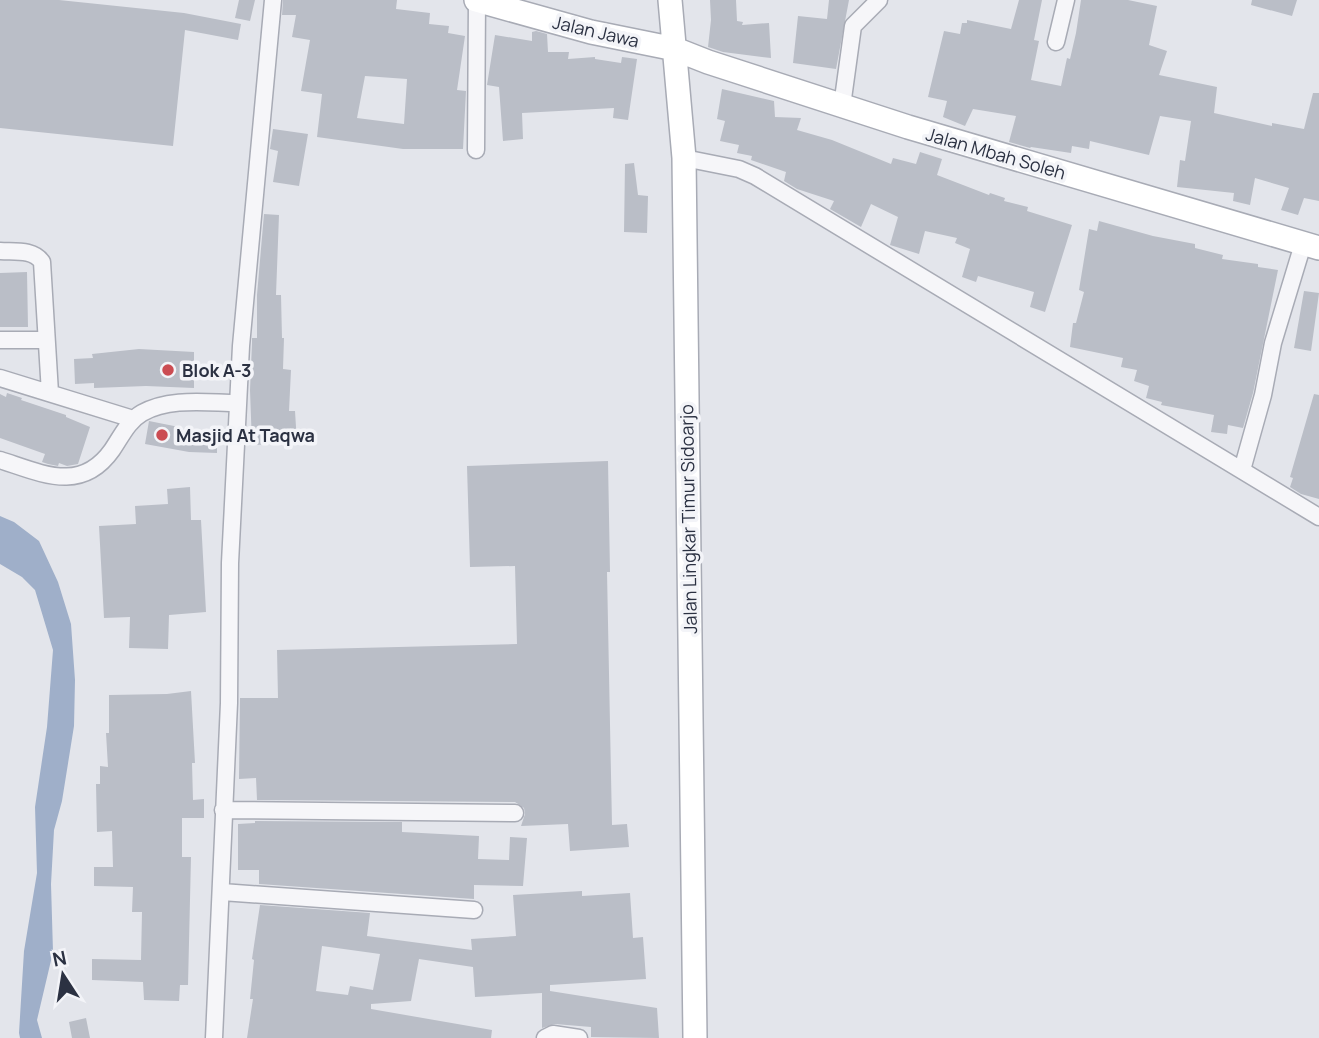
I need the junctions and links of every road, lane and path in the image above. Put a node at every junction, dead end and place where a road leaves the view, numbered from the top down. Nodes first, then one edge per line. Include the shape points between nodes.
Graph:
1 (274, 0) edge
2 (477, 0) edge
3 (670, 0) edge
4 (879, 0) edge
5 (1066, 0) edge
6 (1056, 42) dead end
7 (675, 48) junction
8 (842, 106) junction
9 (476, 150) dead end
10 (684, 158) junction
11 (1311, 246) edge
12 (0, 251) edge
13 (0, 340) edge
14 (46, 340) junction
15 (0, 378) edge
16 (50, 393) junction
17 (238, 403) junction
18 (133, 419) junction
19 (0, 460) edge
20 (1242, 470) junction
21 (1319, 517) edge
22 (223, 810) junction
23 (515, 813) dead end
24 (222, 892) junction
25 (474, 909) dead end
26 (219, 1037) edge
27 (545, 1038) edge
28 (579, 1038) edge
29 (695, 1038) edge

1 - 17 street
2 - 7 main road, Jalan Jawa via 591,32
2 - 9 street
3 - 7 main road, Jalan Lingkar Timur Sidoarjo
4 - 8 street via 853,26
5 - 6 street
7 - 8 main road, Jalan Mbah Soleh
7 - 10 main road, Jalan Lingkar Timur Sidoarjo
8 - 11 main road, Jalan Mbah Soleh
10 - 20 street via 755,176
10 - 29 main road, Jalan Lingkar Timur Sidoarjo
11 - 20 street via 1273,343
12 - 14 street via 29,253 42,262
13 - 14 street
14 - 16 street
15 - 16 street
16 - 18 street
17 - 18 street via 180,402
17 - 22 street
18 - 19 street via 104,461 90,472 53,478
20 - 21 street
22 - 23 street
22 - 24 street
24 - 25 street
24 - 26 street
27 - 28 street via 553,1034

